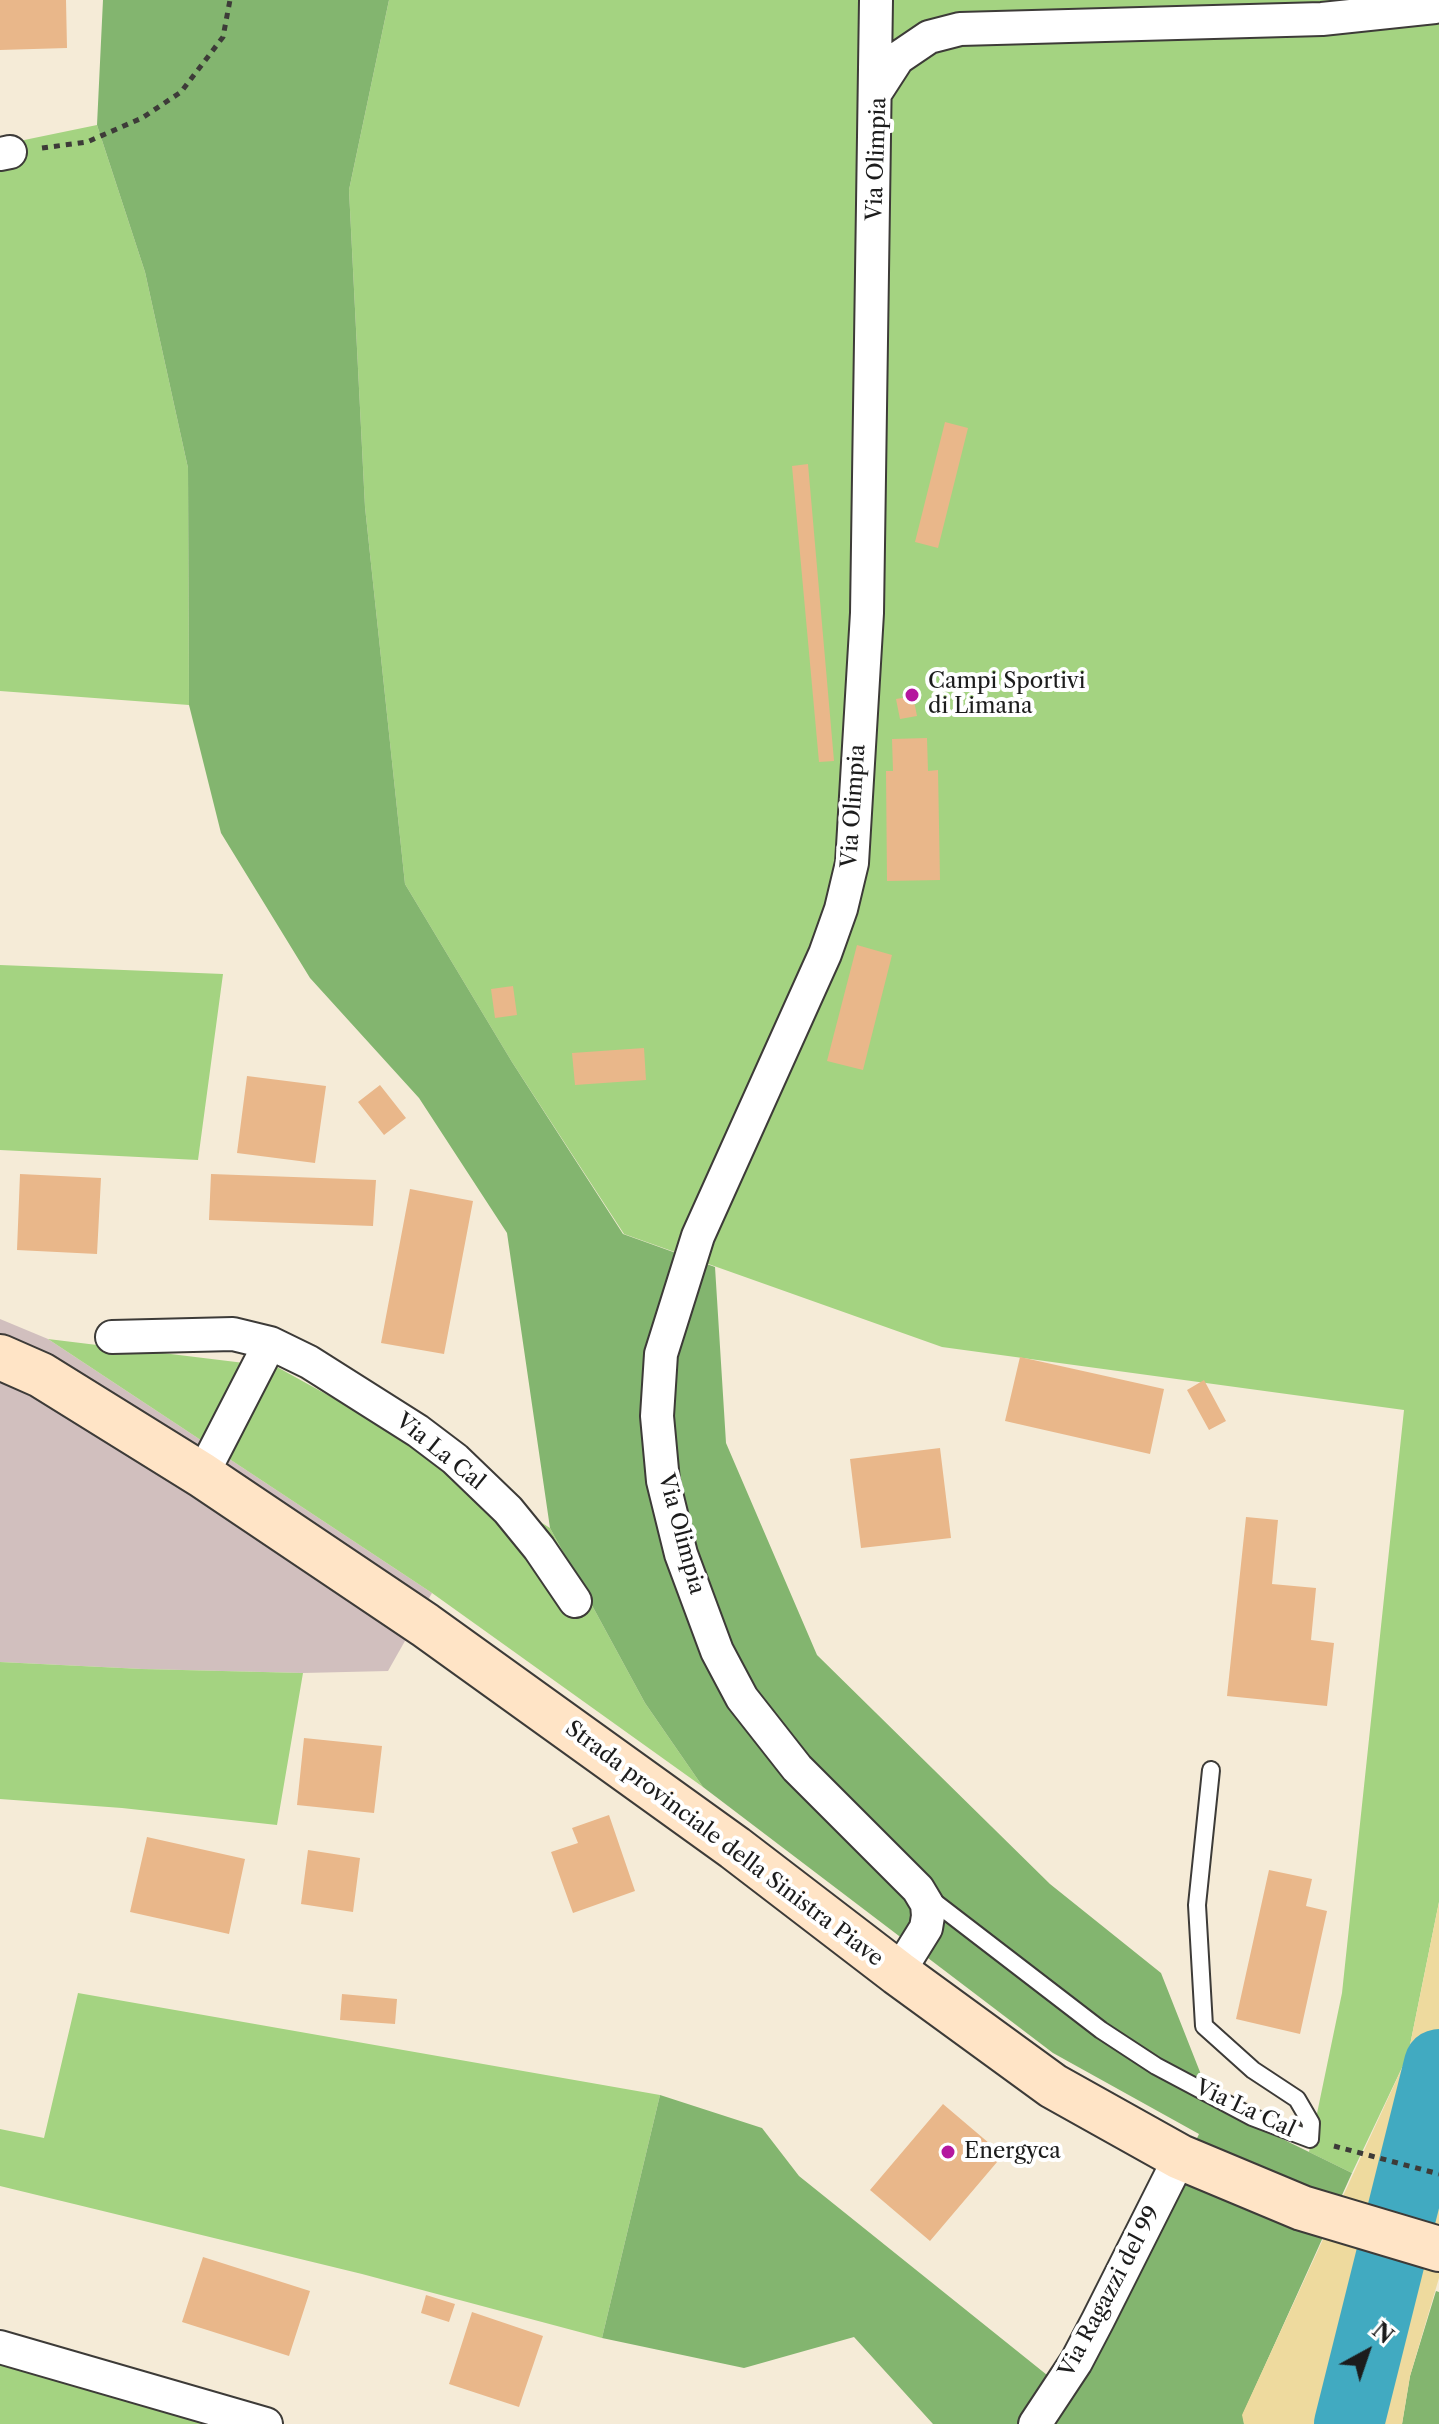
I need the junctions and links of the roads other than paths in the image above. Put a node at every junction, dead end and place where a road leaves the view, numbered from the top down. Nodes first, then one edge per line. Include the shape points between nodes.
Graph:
1 (876, 0) edge
2 (1435, 7) dead end
3 (876, 92) junction
4 (0, 1337) edge
5 (112, 1337) dead end
6 (270, 1343) junction
7 (0, 1357) edge
8 (41, 1375) junction
9 (202, 1475) junction
10 (575, 1601) dead end
11 (1211, 1770) dead end
12 (918, 1889) junction
13 (898, 1973) junction
14 (1180, 2157) junction
15 (1439, 2249) edge
16 (0, 2347) edge
17 (266, 2424) edge
18 (1035, 2424) edge

1 - 3 street
2 - 3 street, Via Olimpia via 1322,19 960,29 929,37 898,58
3 - 12 street, Via Olimpia via 867,613 852,863 825,954 698,1236 661,1354 657,1416 663,1481 681,1554 717,1651 742,1698 797,1768
4 - 8 main road
5 - 6 street, Via La Cal via 233,1334
6 - 9 street
6 - 10 street, Via La Cal via 367,1397 455,1459 508,1510
7 - 8 main road
8 - 9 main road, Strada provinciale della Sinistra Piave
9 - 13 main road, Strada provinciale della Sinistra Piave via 425,1625 735,1848
11 - 12 lane, Via La Cal via 1197,1905 1204,2026 1253,2070 1297,2099 1311,2123 1310,2139 1252,2117 1156,2066
12 - 13 street via 927,1904 926,1928
13 - 14 main road, Strada provinciale della Sinistra Piave via 1053,2086
14 - 15 main road, Strada provinciale della Sinistra Piave via 1302,2208
14 - 18 street, Via Ragazzi del 99 via 1084,2348
16 - 17 street

